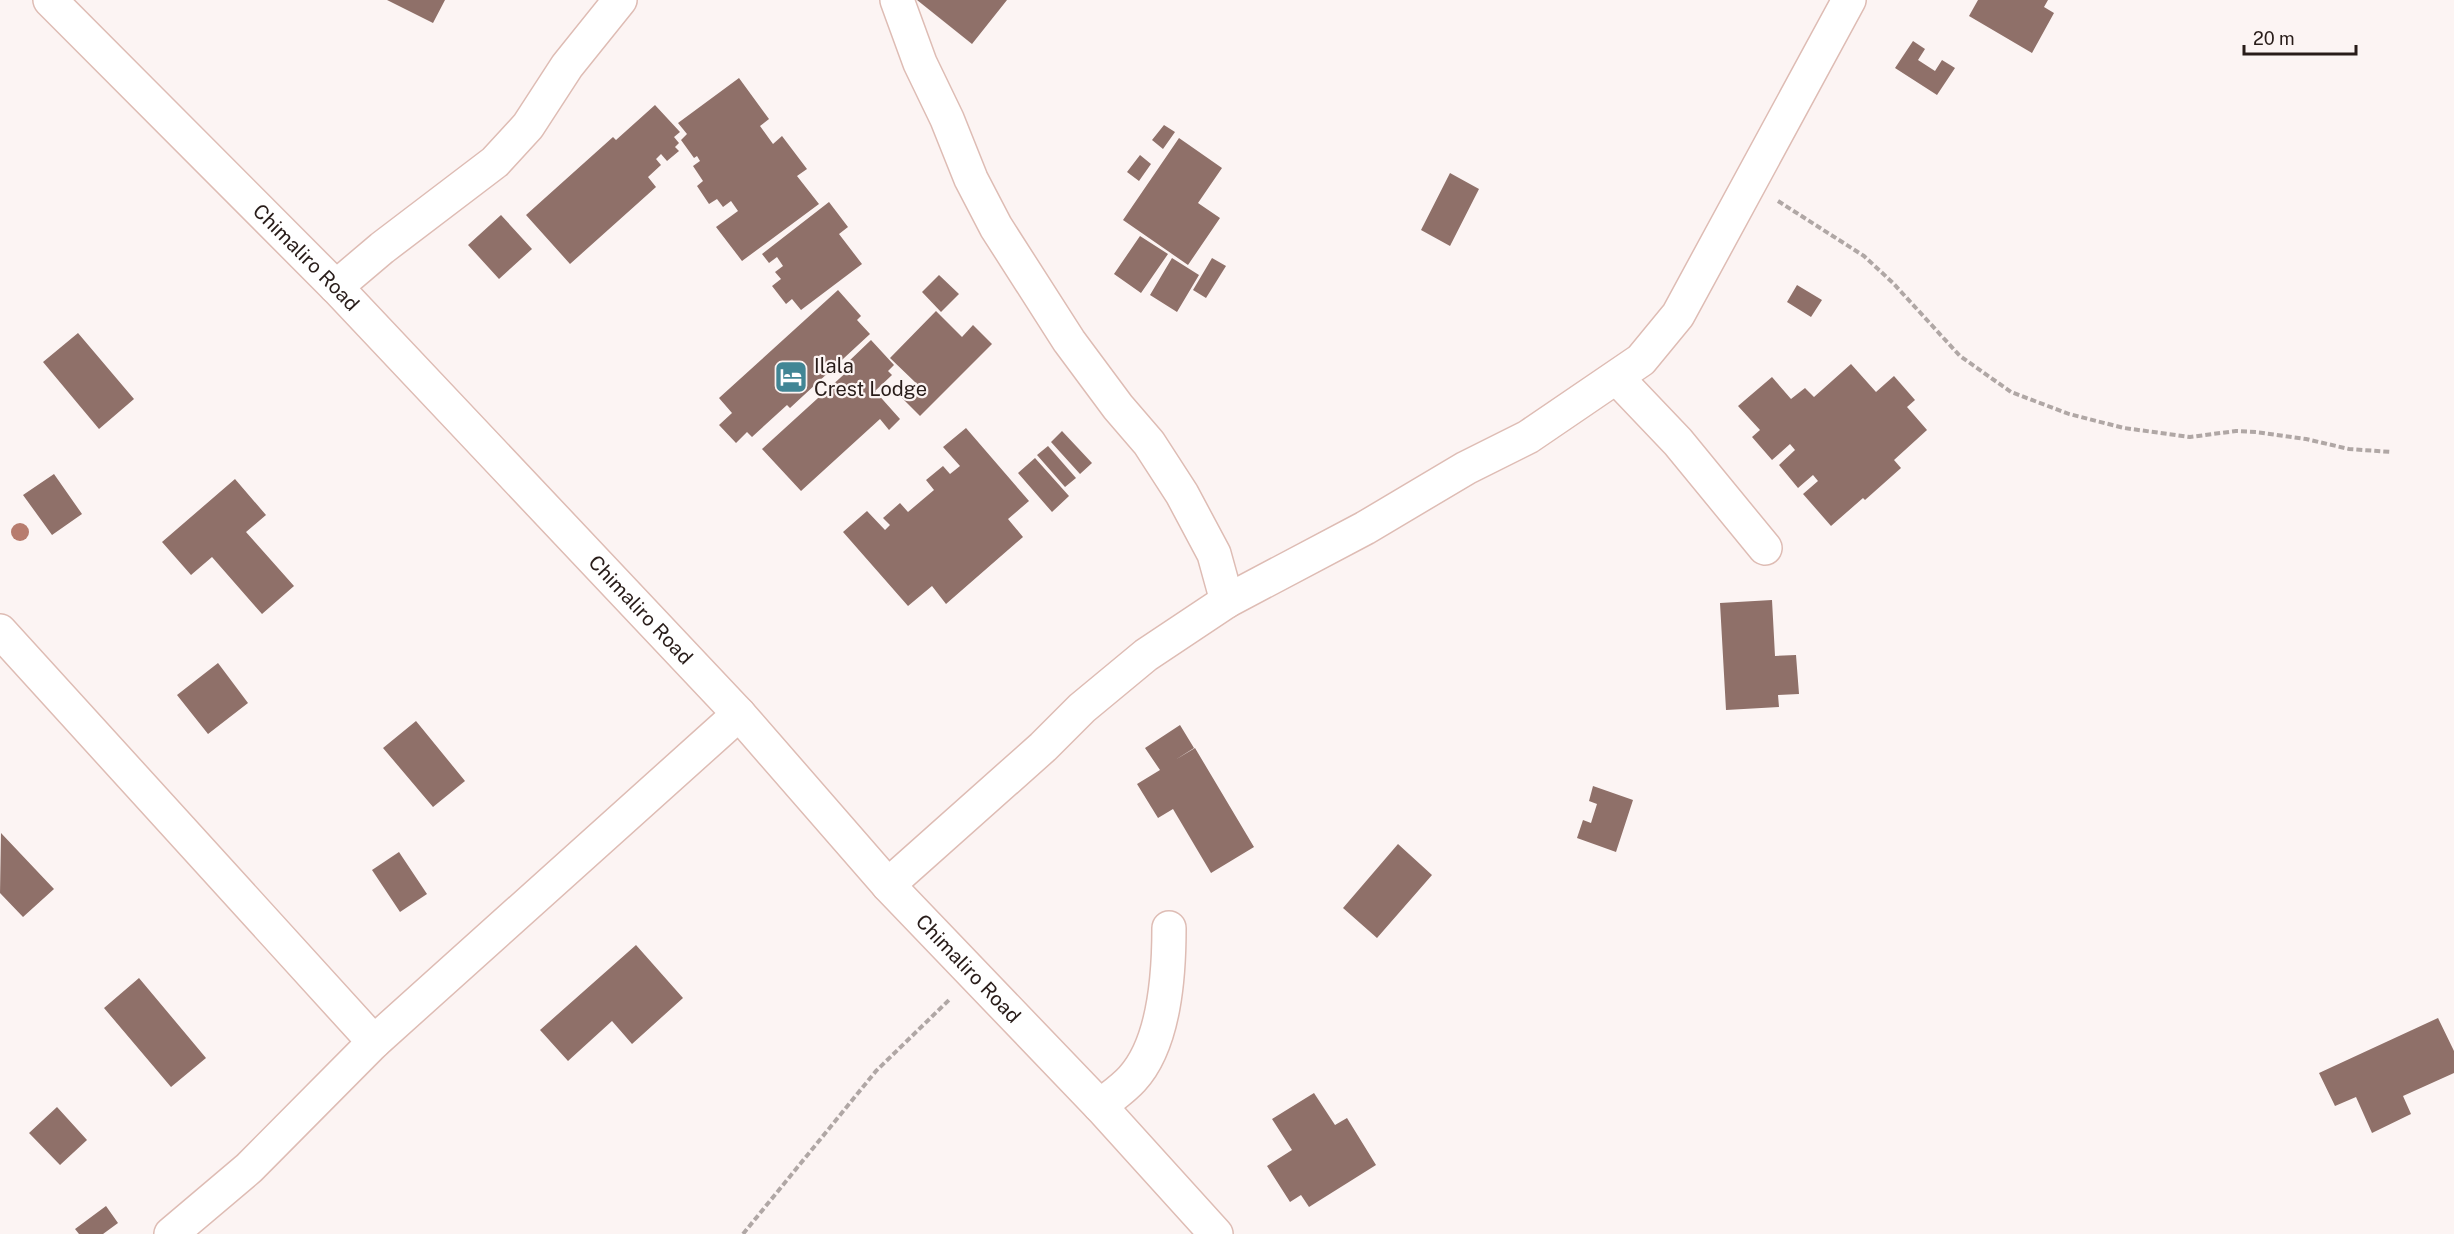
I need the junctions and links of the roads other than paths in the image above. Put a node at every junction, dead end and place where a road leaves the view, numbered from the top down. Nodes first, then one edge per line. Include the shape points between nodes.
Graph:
1 (50, 0) edge
2 (620, 0) edge
3 (897, 0) edge
4 (1849, 0) edge
5 (336, 287) junction
6 (1617, 378) junction
7 (1765, 548) dead end
8 (1227, 601) junction
9 (0, 632) edge
10 (739, 714) junction
11 (888, 885) junction
12 (1169, 928) dead end
13 (374, 1042) junction
14 (1100, 1106) junction
15 (171, 1234) edge
16 (1216, 1234) edge

1 - 5 street, Chimaliro Road
2 - 5 street via 567,66 528,126 495,162
3 - 8 street via 920,63 996,227 1069,341 1149,443 1182,494 1214,554
4 - 6 street via 1678,315 1641,360
5 - 10 street, Chimaliro Road
6 - 7 street via 1678,442
6 - 8 street via 1528,437
8 - 11 street via 1146,655 1097,695
9 - 13 street
10 - 11 street, Chimaliro Road
10 - 13 street
11 - 14 street, Chimaliro Road
12 - 14 street via 1162,1012 1153,1046 1133,1078
13 - 15 street via 249,1168
14 - 16 street, Chimaliro Road

